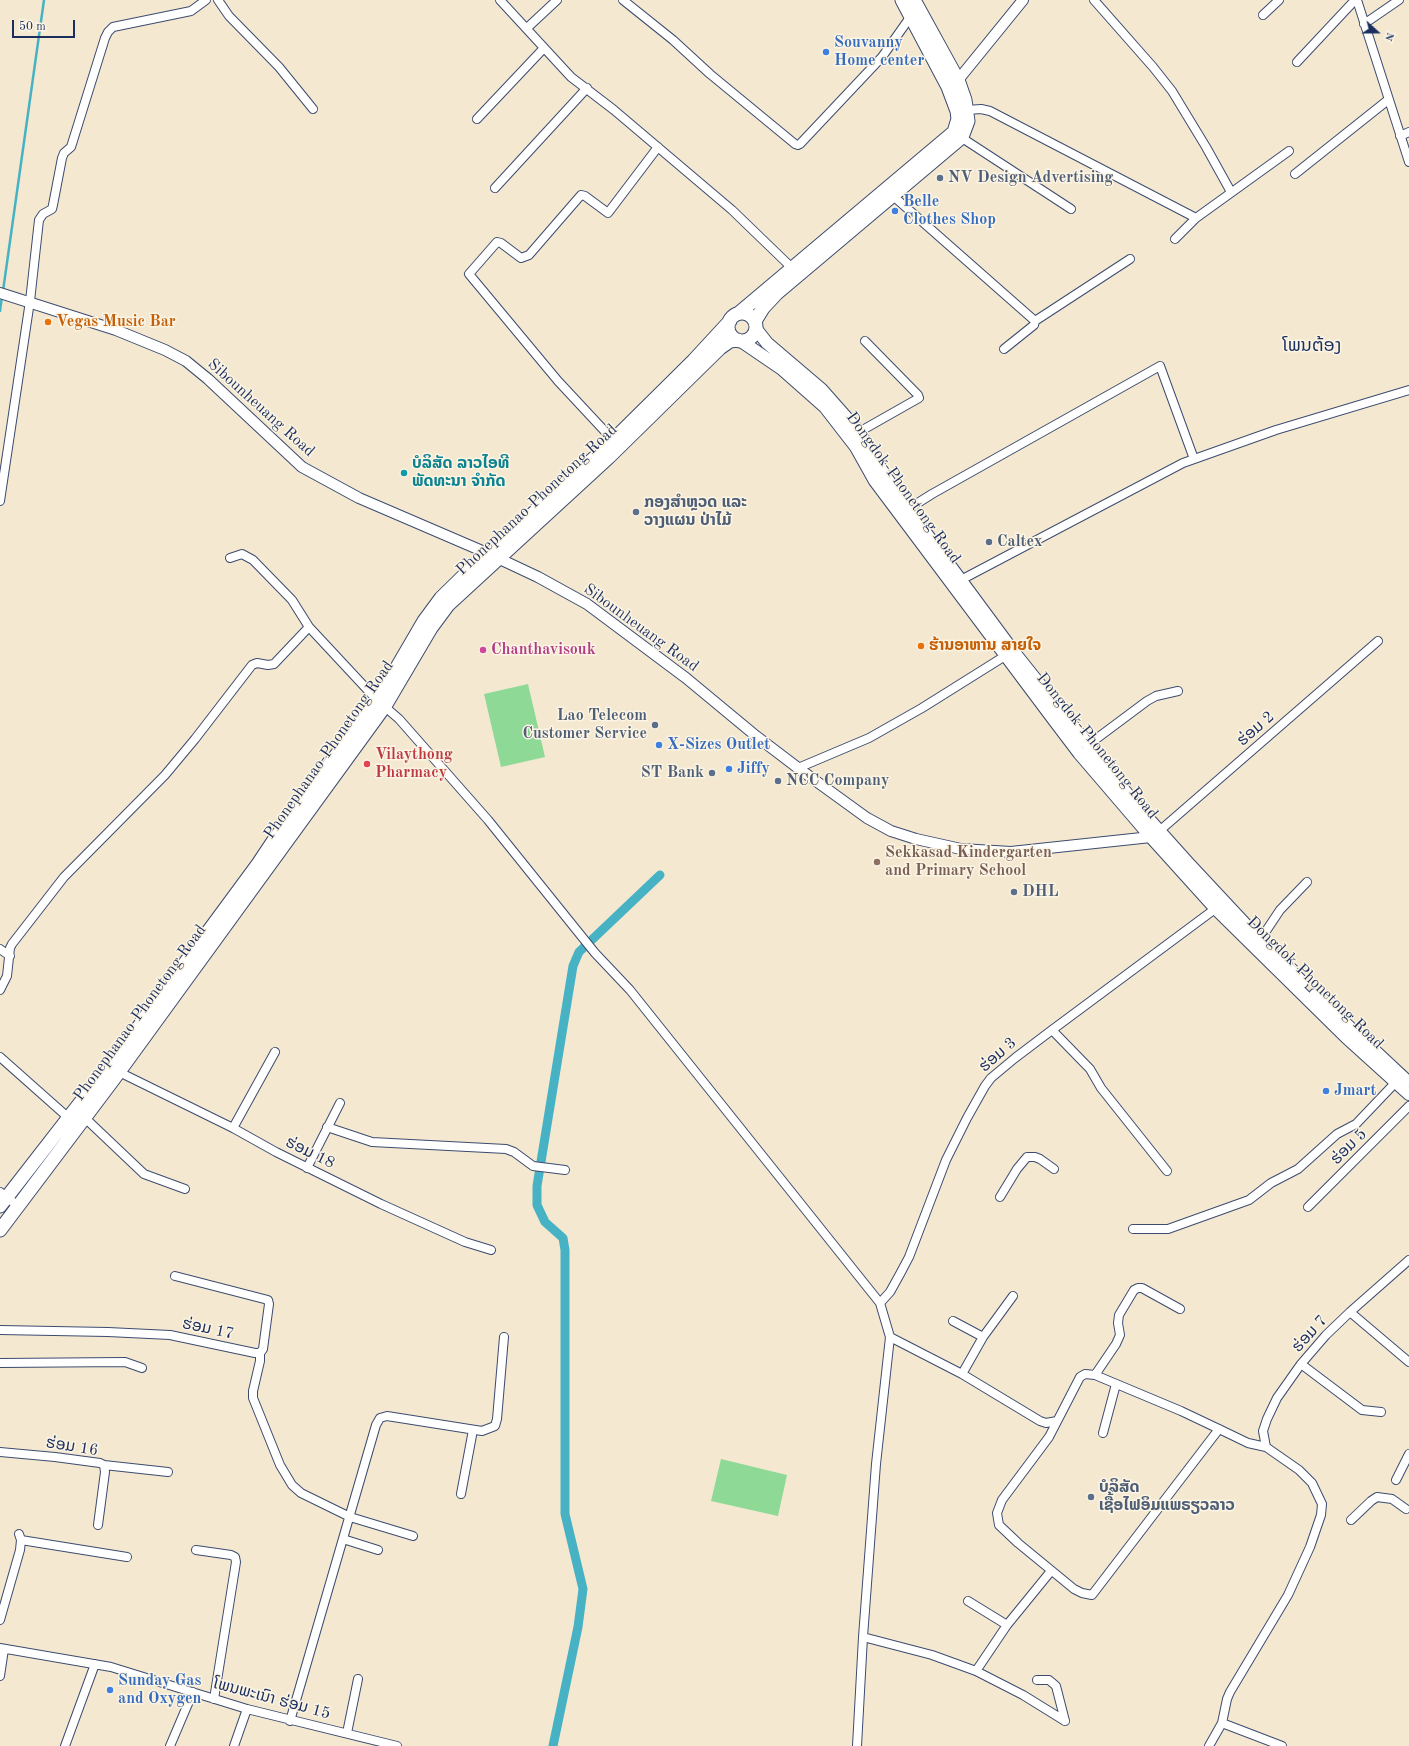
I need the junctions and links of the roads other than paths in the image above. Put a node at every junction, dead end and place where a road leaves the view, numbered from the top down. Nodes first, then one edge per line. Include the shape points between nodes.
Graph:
1 (206, 0) edge
2 (218, 0) edge
3 (500, 0) edge
4 (557, 0) edge
5 (623, 0) edge
6 (902, 0) edge
7 (914, 0) edge
8 (1023, 0) edge
9 (1094, 0) edge
10 (1279, 0) edge
11 (1356, 0) edge
12 (1399, 0) edge
13 (1263, 15) dead end
14 (911, 16) junction
15 (1364, 24) junction
16 (527, 28) junction
17 (544, 48) junction
18 (1297, 62) dead end
19 (953, 85) junction
20 (587, 88) junction
21 (1388, 100) junction
22 (313, 109) dead end
23 (967, 110) junction
24 (477, 119) dead end
25 (1409, 132) edge
26 (958, 134) junction
27 (1400, 136) junction
28 (658, 147) junction
29 (1289, 151) dead end
30 (1409, 162) edge
31 (1295, 174) dead end
32 (495, 188) dead end
33 (1231, 192) junction
34 (892, 195) junction
35 (1070, 209) dead end
36 (1196, 218) junction
37 (1175, 239) dead end
38 (1130, 259) dead end
39 (792, 267) junction
40 (0, 293) edge
41 (26, 301) junction
42 (734, 317) junction
43 (1035, 321) junction
44 (755, 325) junction
45 (739, 340) junction
46 (865, 341) dead end
47 (1004, 349) dead end
48 (786, 367) junction
49 (1409, 390) edge
50 (859, 432) junction
51 (613, 440) junction
52 (606, 454) junction
53 (1194, 459) junction
54 (0, 501) edge
55 (905, 512) junction
56 (493, 556) junction
57 (230, 558) dead end
58 (957, 582) junction
59 (309, 627) junction
60 (1378, 641) dead end
61 (1005, 656) junction
62 (1178, 691) dead end
63 (381, 703) junction
64 (1088, 745) junction
65 (798, 768) junction
66 (1155, 834) junction
67 (1307, 882) dead end
68 (1220, 906) junction
69 (1260, 940) junction
70 (0, 949) edge
71 (10, 956) junction
72 (0, 990) edge
73 (1052, 1030) junction
74 (275, 1052) dead end
75 (0, 1057) edge
76 (119, 1072) junction
77 (1396, 1082) junction
78 (1409, 1083) edge
79 (1409, 1094) edge
80 (340, 1103) dead end
81 (1409, 1106) edge
82 (77, 1121) junction
83 (328, 1127) junction
84 (233, 1128) junction
85 (307, 1168) junction
86 (1054, 1169) dead end
87 (565, 1170) dead end
88 (1167, 1171) dead end
89 (185, 1189) dead end
90 (1000, 1196) dead end
91 (2, 1198) edge
92 (18, 1206) junction
93 (1308, 1207) dead end
94 (1133, 1229) dead end
95 (0, 1230) edge
96 (491, 1250) dead end
97 (1409, 1260) edge
98 (175, 1276) dead end
99 (1013, 1296) dead end
100 (880, 1303) junction
101 (1180, 1309) dead end
102 (1350, 1312) junction
103 (953, 1321) dead end
104 (0, 1330) edge
105 (504, 1337) dead end
106 (890, 1337) junction
107 (983, 1337) junction
108 (260, 1352) junction
109 (1409, 1362) edge
110 (0, 1363) edge
111 (1301, 1364) junction
112 (142, 1368) dead end
113 (962, 1374) junction
114 (1095, 1375) junction
115 (1116, 1384) junction
116 (1381, 1412) dead end
117 (1057, 1421) junction
118 (1219, 1428) junction
119 (473, 1430) junction
120 (1103, 1433) dead end
121 (1266, 1447) junction
122 (0, 1452) edge
123 (1409, 1454) edge
124 (104, 1466) junction
125 (168, 1472) dead end
126 (1396, 1480) dead end
127 (460, 1494) dead end
128 (1406, 1508) dead end
129 (350, 1517) junction
130 (1351, 1520) dead end
131 (98, 1525) dead end
132 (413, 1536) dead end
133 (343, 1539) junction
134 (196, 1550) dead end
135 (378, 1550) dead end
136 (127, 1557) dead end
137 (1051, 1571) junction
138 (968, 1601) dead end
139 (0, 1620) edge
140 (1007, 1625) junction
141 (863, 1637) junction
142 (2, 1649) edge
143 (95, 1664) junction
144 (976, 1671) junction
145 (0, 1676) edge
146 (358, 1679) dead end
147 (1037, 1680) dead end
148 (193, 1692) junction
149 (214, 1699) junction
150 (247, 1709) junction
151 (290, 1721) junction
152 (1222, 1723) junction
153 (347, 1732) junction
154 (65, 1746) edge
155 (170, 1746) edge
156 (234, 1746) edge
157 (397, 1746) edge
158 (858, 1746) edge
159 (1209, 1746) edge
160 (1282, 1746) edge

1 - 41 street via 191,11 113,27 108,32 71,147 62,158 52,209 39,220
2 - 22 street via 229,16 279,67
3 - 16 street
4 - 16 street
5 - 14 street via 798,144 882,57
6 - 14 main road
7 - 19 main road
8 - 19 street
9 - 33 street via 1172,91
10 - 13 street
11 - 15 street
11 - 18 street
12 - 15 street
14 - 19 main road
15 - 21 street
16 - 17 street
17 - 20 street via 572,77
17 - 24 street
19 - 23 main road
19 - 26 main road
20 - 28 street
20 - 32 street
21 - 27 street
21 - 31 street
23 - 26 main road via 968,121
23 - 36 street via 990,111
25 - 27 street
26 - 34 main road
26 - 35 street
26 - 39 main road, Phonephanao-Phonetong Road
27 - 30 street
28 - 39 street via 732,210
28 - 51 street via 608,213 581,195 529,255 521,258 497,242 469,274 558,381
29 - 33 street
33 - 36 street
34 - 43 street
34 - 44 main road via 777,293 763,308
36 - 37 street
38 - 43 street
39 - 42 main road, Phonephanao-Phonetong Road
40 - 41 street, Sibounheuang Road
41 - 54 street
41 - 56 street, Sibounheuang Road via 116,330 186,361 302,467 359,498
42 - 44 main road via 750,315
42 - 45 main road via 729,331 733,338
42 - 51 main road, Phonephanao-Phonetong Road
43 - 47 street
44 - 45 main road via 751,338
44 - 48 main road
45 - 48 main road
45 - 52 main road, Phonephanao-Phonetong Road via 724,344
46 - 50 street via 918,395 918,398
48 - 50 main road, Dongdok-Phonetong Road via 821,389
48 - 55 main road, Dongdok-Phonetong Road via 824,407 856,447 875,481
49 - 53 street via 1276,430
50 - 55 main road, Dongdok-Phonetong Road
51 - 52 main road, Phonephanao-Phonetong Road
52 - 56 main road, Phonephanao-Phonetong Road
53 - 55 street via 1160,366 932,494
53 - 58 street
55 - 58 main road, Dongdok-Phonetong Road
56 - 63 main road, Phonephanao-Phonetong Road via 437,604 424,621
56 - 65 street, Sibounheuang Road via 587,604 686,678
57 - 59 street via 242,554 254,560 292,600
58 - 61 main road, Dongdok-Phonetong Road
58 - 64 main road, Dongdok-Phonetong Road
59 - 63 street
59 - 71 street via 274,664 252,665 165,775 64,877 12,944
60 - 66 street, ຮ່ອມ 2
61 - 65 street via 869,738
61 - 66 main road, Dongdok-Phonetong Road via 1079,753
62 - 64 street via 1147,701
63 - 76 main road, Phonephanao-Phonetong Road
63 - 82 main road, Phonephanao-Phonetong Road via 281,831
63 - 100 street via 399,719 488,820 595,953 630,990
64 - 66 main road, Dongdok-Phonetong Road
65 - 66 street, Sibounheuang Road via 867,818 891,831 961,849 1011,852
66 - 68 main road, Dongdok-Phonetong Road
67 - 69 street via 1280,910
68 - 69 main road, Dongdok-Phonetong Road
68 - 73 street, ຮ່ອມ 3
68 - 77 main road, Dongdok-Phonetong Road via 1346,1037
69 - 78 main road, Dongdok-Phonetong Road
70 - 71 street
71 - 72 street via 7,976
73 - 88 street via 1090,1069 1101,1088
73 - 100 street, ຮ່ອມ 3 via 1015,1058 985,1086 946,1160 909,1257 890,1292
74 - 84 street
75 - 82 street
76 - 82 main road, Phonephanao-Phonetong Road
76 - 84 street, ຮ່ອມ 18
77 - 79 main road, Dongdok-Phonetong Road
77 - 94 street via 1356,1124 1338,1134 1298,1169 1271,1183 1249,1200 1168,1229
80 - 83 street
81 - 93 street, ຮ່ອມ 5
82 - 89 street via 144,1174
82 - 91 main road, Phonephanao-Phonetong Road
82 - 92 main road, Phonephanao-Phonetong Road
83 - 85 street
83 - 87 street via 372,1142 506,1149 533,1166
84 - 85 street, ຮ່ອມ 18
85 - 96 street, ຮ່ອມ 18 via 452,1236
86 - 90 street via 1040,1159 1027,1157
91 - 92 street
92 - 95 main road, Phonephanao-Phonetong Road
97 - 102 street, ຮ່ອມ 7
98 - 108 street via 268,1300 263,1349
99 - 107 street
100 - 106 street
101 - 114 street via 1142,1288 1134,1290 1119,1316 1118,1340
102 - 109 street
102 - 111 street, ຮ່ອມ 7
103 - 107 street
104 - 108 street, ຮ່ອມ 17 via 170,1334
105 - 119 street via 495,1426 482,1431
106 - 113 street
106 - 141 street via 876,1464
107 - 113 street
108 - 129 street via 253,1398 280,1465 301,1493
110 - 112 street via 125,1362
111 - 116 street via 1362,1410
111 - 121 street, ຮ່ອມ 7 via 1266,1419 1263,1431
113 - 117 street via 1040,1421
114 - 115 street
114 - 117 street via 1085,1374 1080,1377
115 - 118 street
115 - 120 street
117 - 137 street via 1049,1437 1002,1500 996,1513 999,1525
118 - 121 street via 1248,1443
118 - 137 street via 1092,1595 1074,1589
119 - 127 street
119 - 129 street via 394,1416 380,1418
121 - 152 street via 1299,1470 1312,1483 1322,1504 1321,1515 1288,1596 1230,1692
122 - 124 street, ຮ່ອມ 16 via 100,1463
123 - 126 street
124 - 125 street
124 - 131 street, ຮ່ອມ 16
128 - 130 street via 1392,1499 1377,1497
129 - 132 street
129 - 133 street
133 - 135 street
133 - 151 street
134 - 149 street via 231,1555 236,1562
136 - 139 street via 20,1537 20,1550
137 - 140 street
138 - 140 street
140 - 144 street
141 - 144 street via 932,1655
141 - 158 street
142 - 143 street, ໂພນພະເນົາ ຮ່ອມ 15
142 - 145 street
143 - 148 street, ໂພນພະເນົາ ຮ່ອມ 15
143 - 154 street
144 - 147 street via 1023,1695 1065,1721 1056,1686 1049,1680
146 - 153 street
148 - 149 street, ໂພນພະເນົາ ຮ່ອມ 15
148 - 155 street
149 - 150 street, ໂພນພະເນົາ ຮ່ອມ 15
150 - 151 street, ໂພນພະເນົາ ຮ່ອມ 15
150 - 156 street
151 - 153 street, ໂພນພະເນົາ ຮ່ອມ 15
152 - 159 street
152 - 160 street
153 - 157 street, ໂພນພະເນົາ ຮ່ອມ 15

